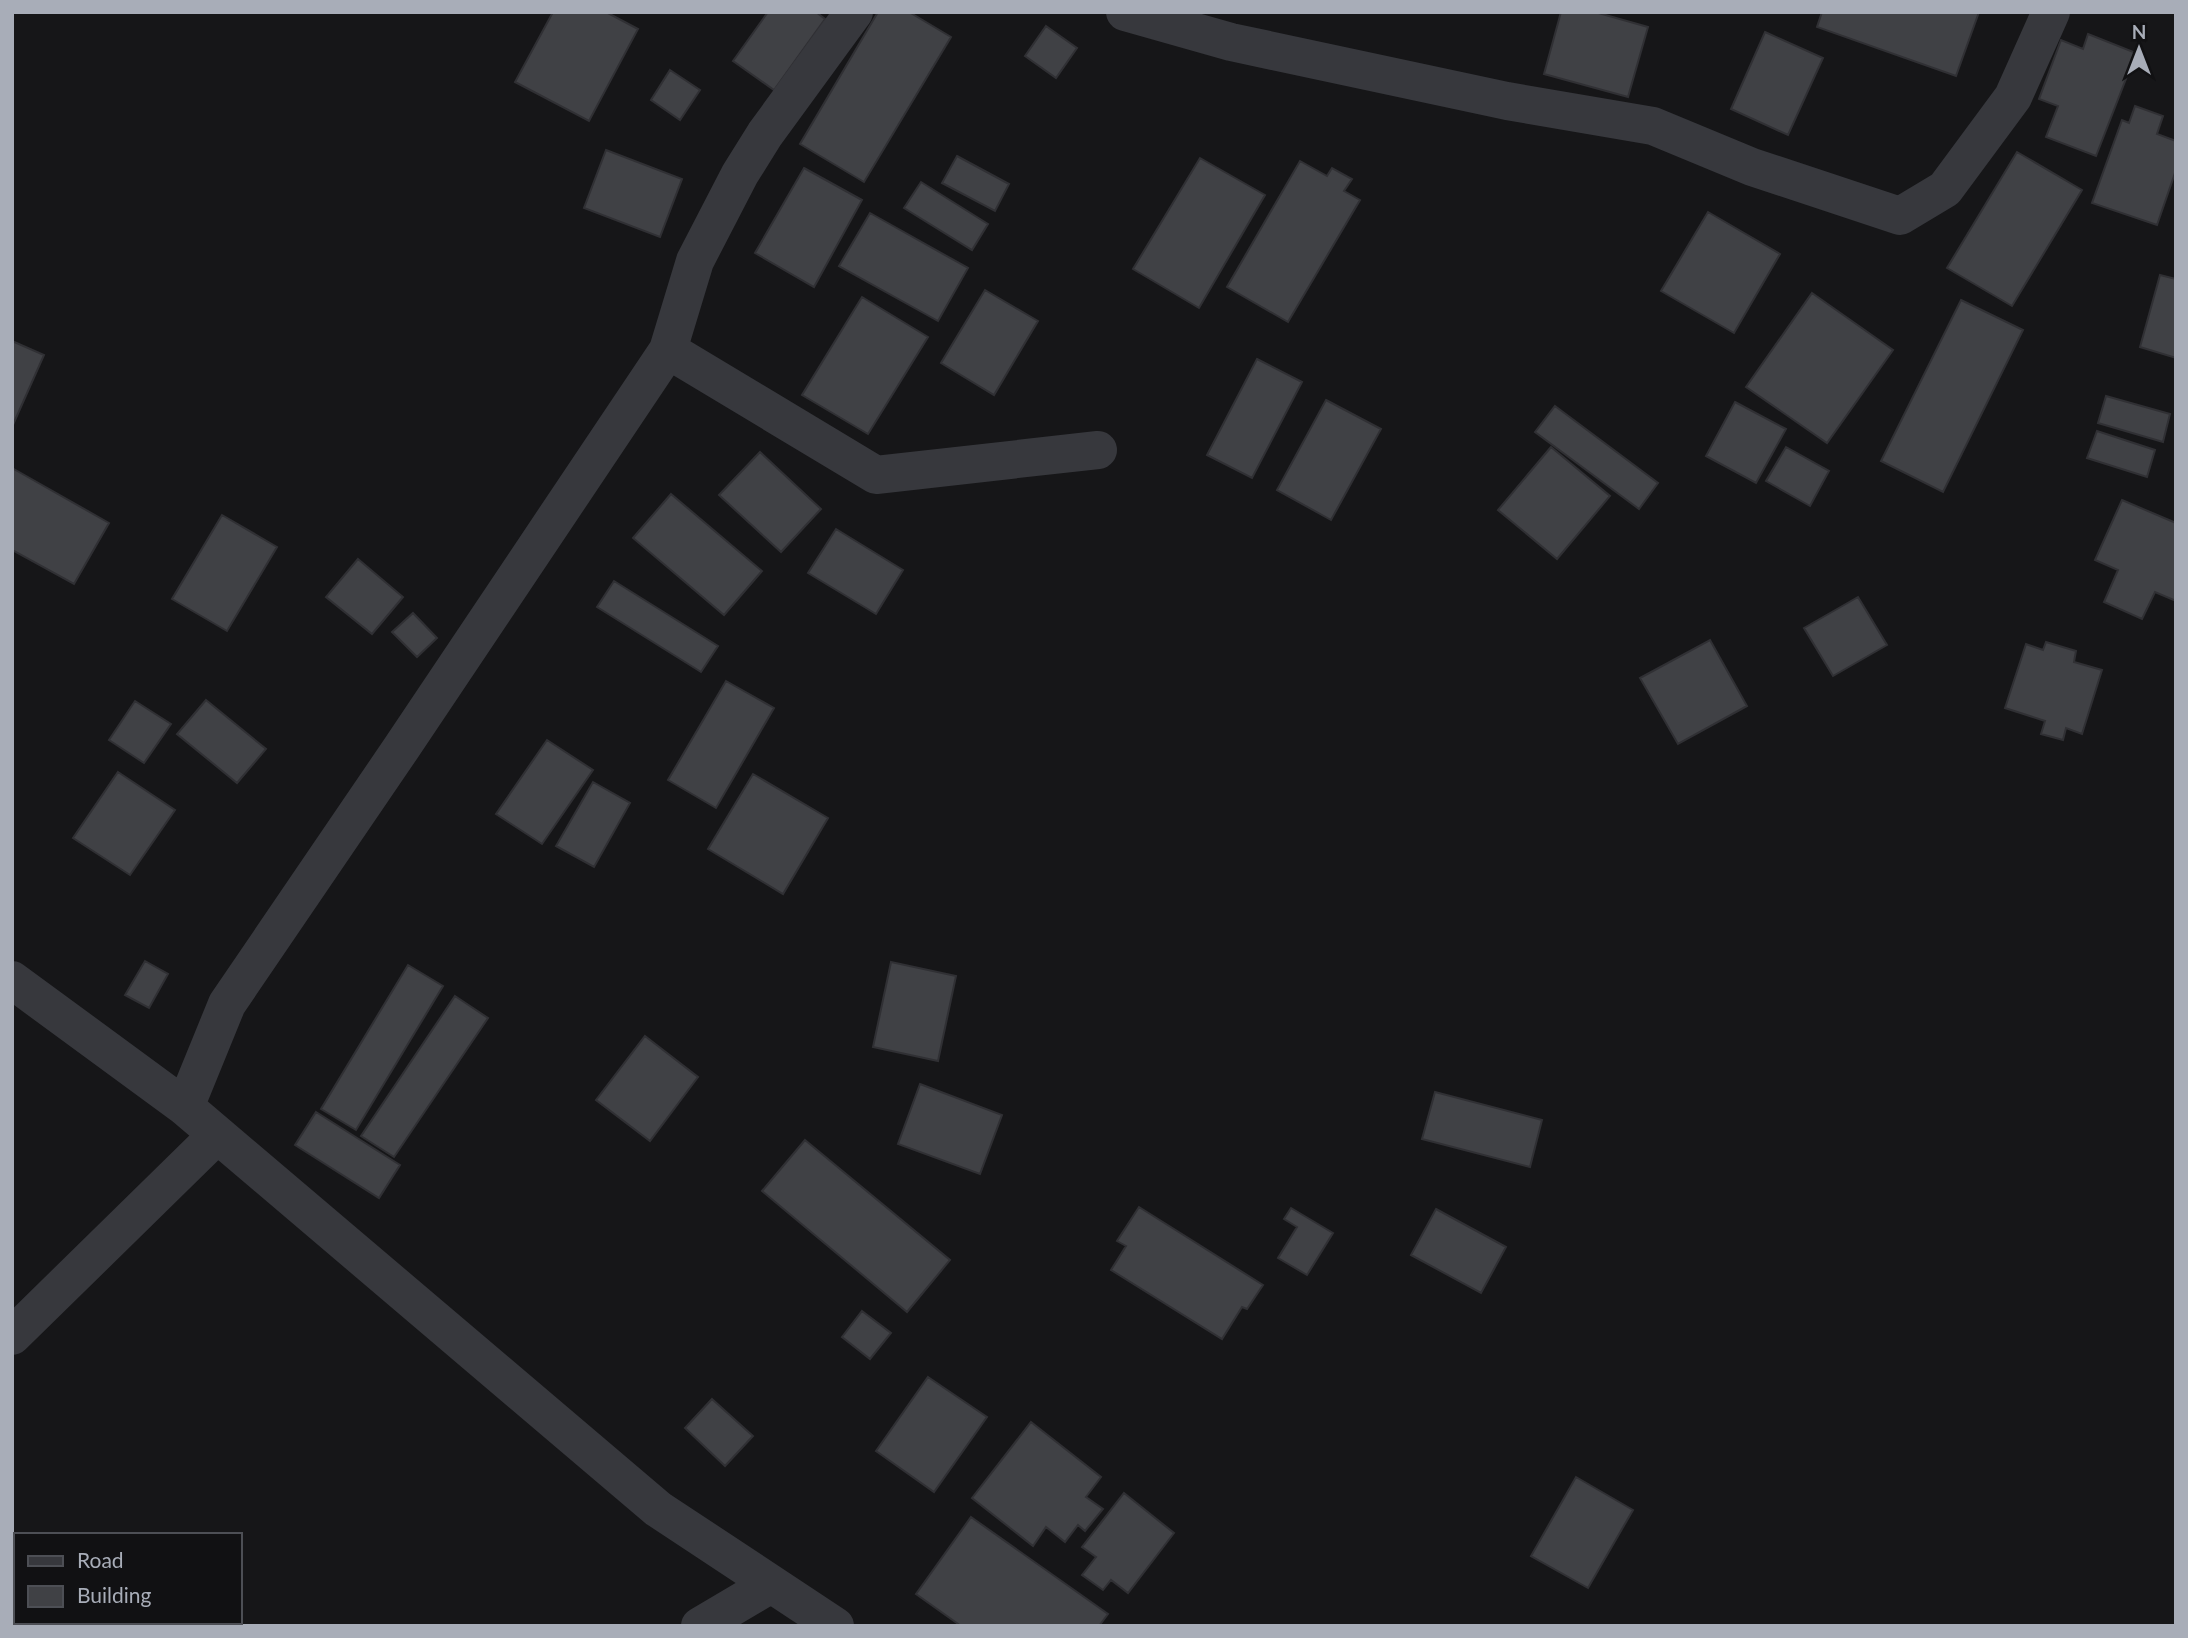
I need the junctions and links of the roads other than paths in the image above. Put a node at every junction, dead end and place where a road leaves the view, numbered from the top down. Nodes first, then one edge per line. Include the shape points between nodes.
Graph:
1 (854, 12) edge
2 (1125, 12) edge
3 (2051, 12) edge
4 (668, 350) junction
5 (1098, 450) dead end
6 (12, 980) edge
7 (185, 1107) junction
8 (217, 1135) junction
9 (12, 1336) edge
10 (771, 1584) junction
11 (700, 1626) edge
12 (835, 1626) edge

1 - 4 street via 740,174 695,261
2 - 3 street via 1231,43 1507,101 1653,126 1752,167 1900,216 1945,189 2013,97
4 - 5 street via 876,475
4 - 7 street via 227,1004
6 - 7 street
7 - 8 street
8 - 9 street
8 - 10 street via 659,1509
10 - 11 street
10 - 12 street

